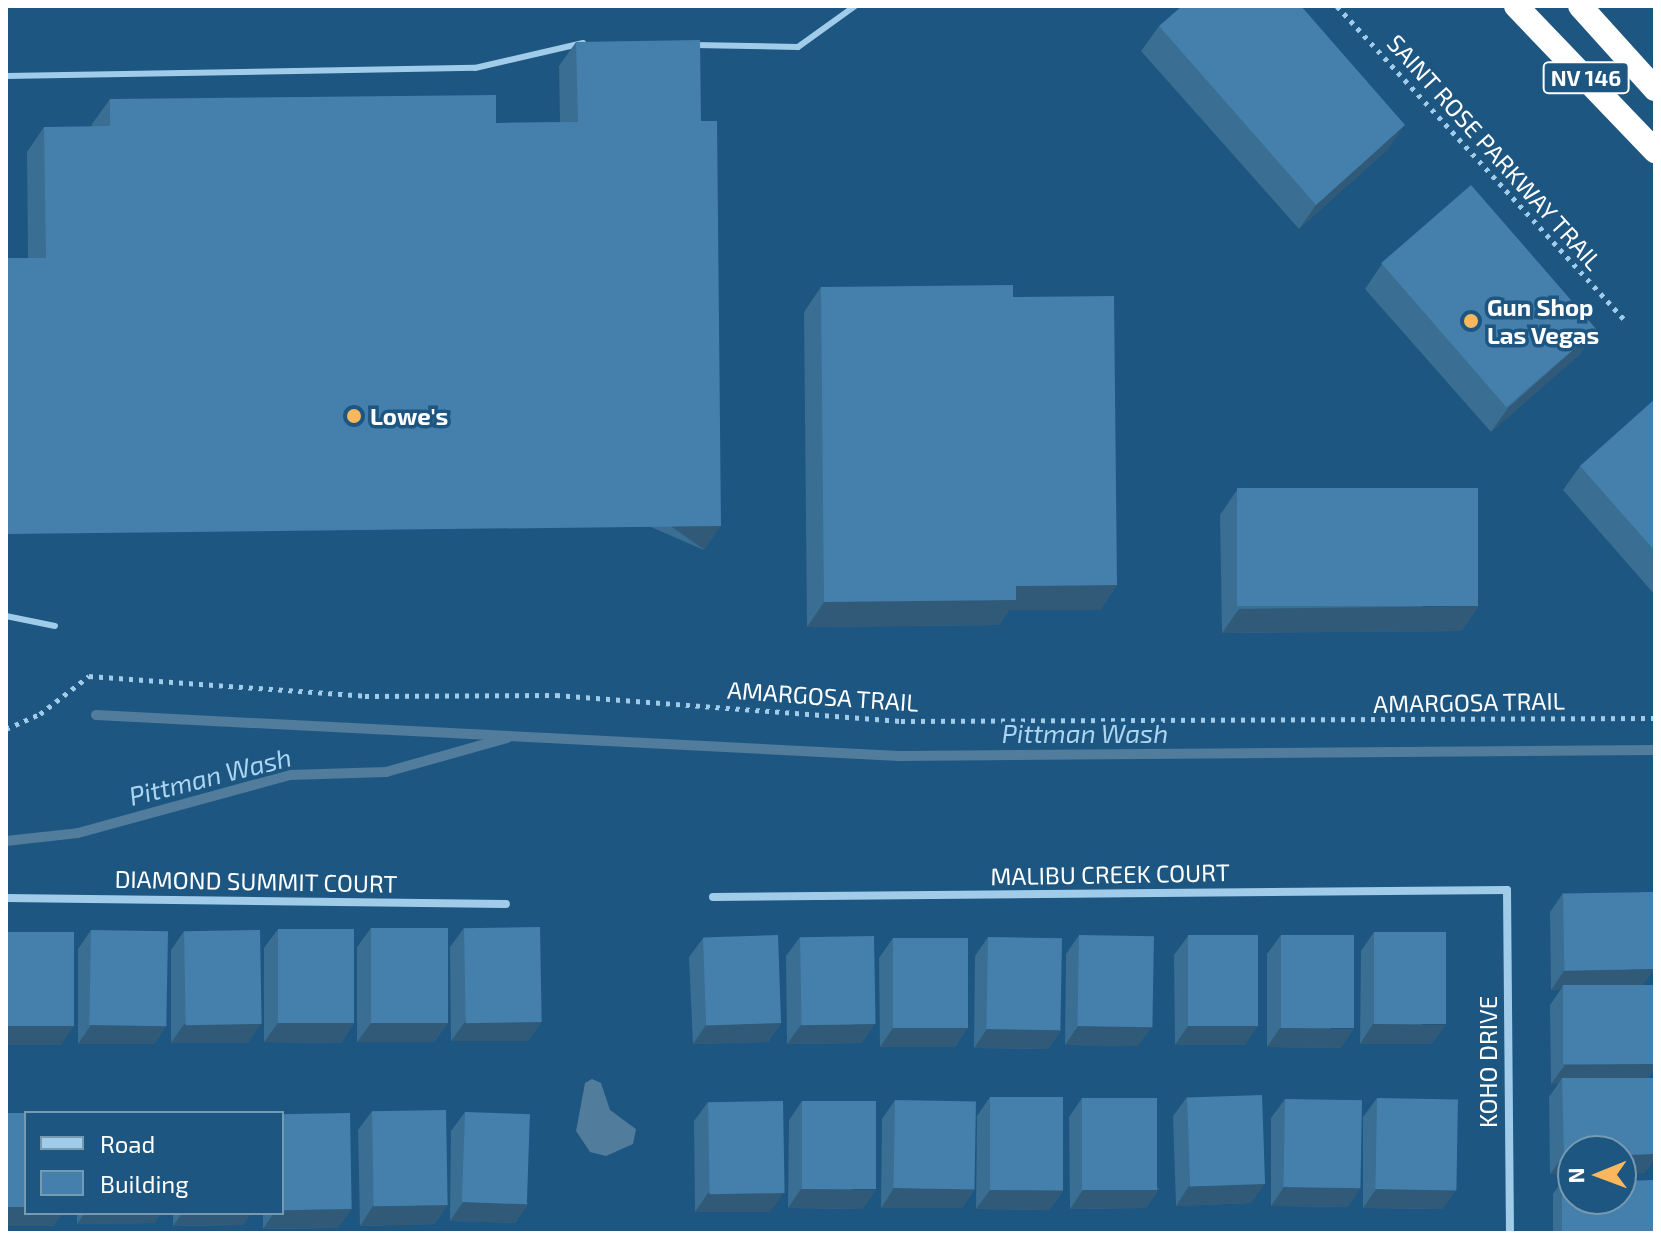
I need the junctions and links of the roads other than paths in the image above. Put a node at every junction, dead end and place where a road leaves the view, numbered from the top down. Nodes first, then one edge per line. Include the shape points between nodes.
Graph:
1 (855, 6) edge
2 (1516, 6) edge
3 (1580, 6) edge
4 (601, 44) edge
5 (682, 45) edge
6 (6, 76) edge
7 (1655, 89) edge
8 (1655, 151) edge
9 (6, 616) edge
10 (55, 626) dead end
11 (1507, 890) joint
12 (713, 897) dead end
13 (6, 898) edge
14 (506, 904) dead end
15 (1510, 1233) edge

1 - 5 lane via 798,47
2 - 8 highway, NV 146
3 - 7 highway
4 - 6 lane via 564,43 475,68
9 - 10 lane
11 - 12 street, MALIBU CREEK COURT
11 - 15 street, KOHO DRIVE
13 - 14 street, DIAMOND SUMMIT COURT

